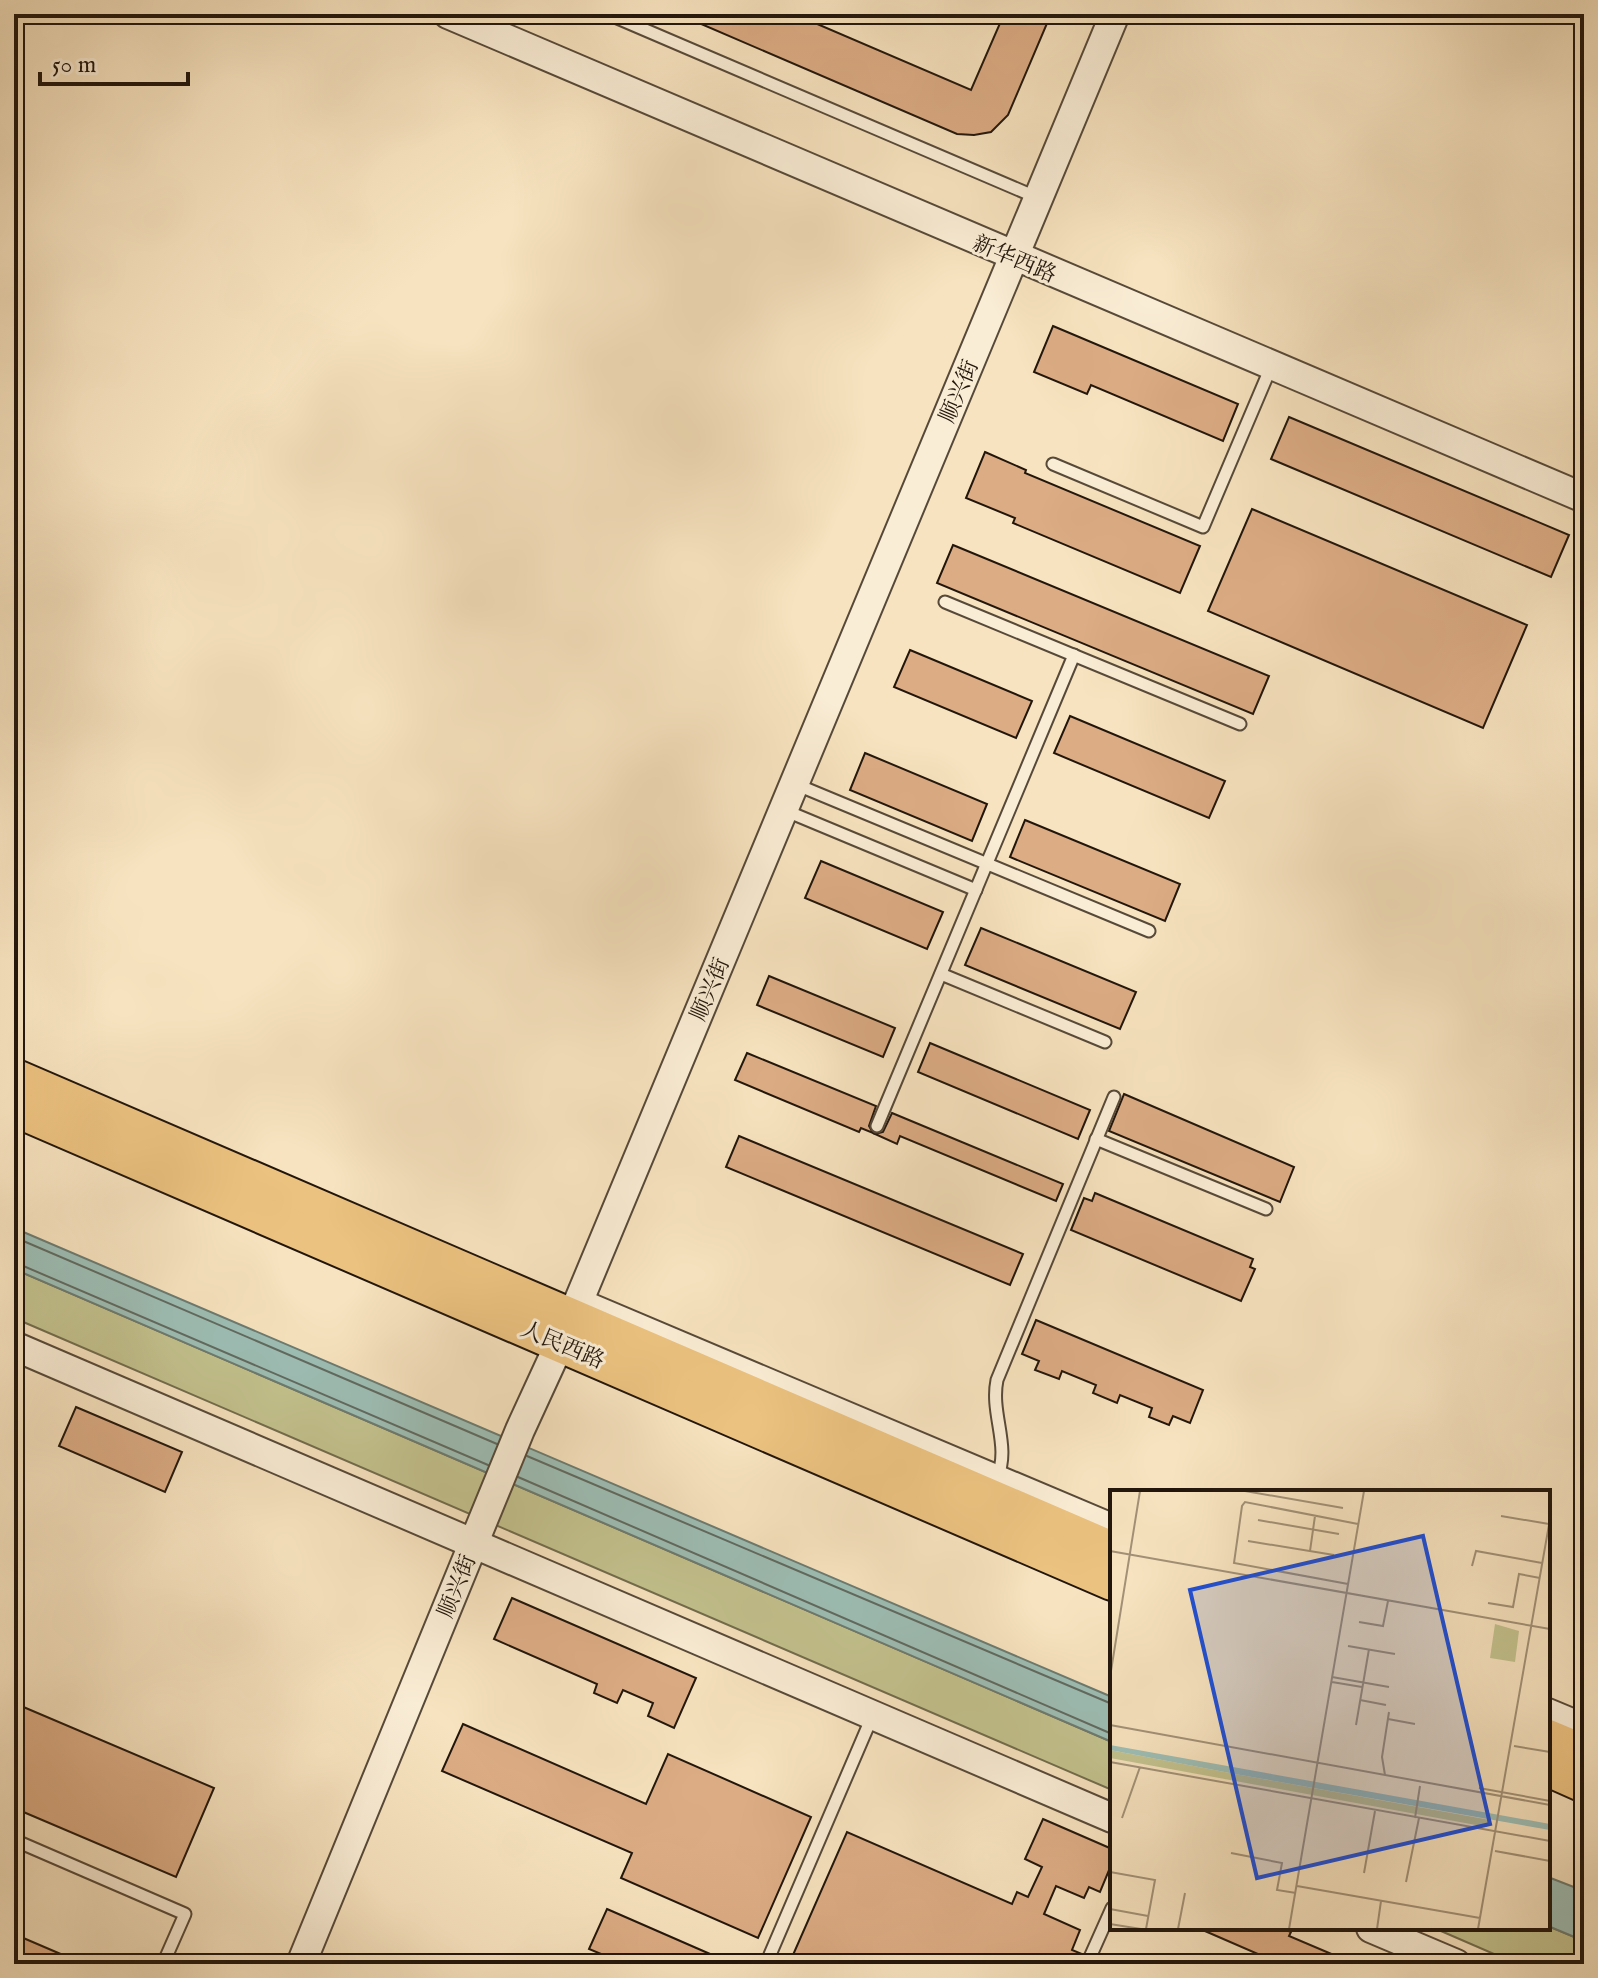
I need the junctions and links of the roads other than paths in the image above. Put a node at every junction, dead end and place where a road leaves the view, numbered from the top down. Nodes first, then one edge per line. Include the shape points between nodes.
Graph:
1 (448, 14) edge
2 (608, 14) edge
3 (1115, 14) edge
4 (1038, 199) junction
5 (1014, 257) junction
6 (1271, 366) junction
7 (1053, 464) dead end
8 (1584, 498) edge
9 (945, 602) dead end
10 (1074, 655) junction
11 (1240, 724) dead end
12 (794, 783) junction
13 (784, 810) junction
14 (987, 863) junction
15 (976, 890) junction
16 (1149, 931) dead end
17 (941, 974) junction
18 (1105, 1042) dead end
19 (14, 1077) edge
20 (1114, 1097) dead end
21 (14, 1108) edge
22 (877, 1126) dead end
23 (1096, 1139) junction
24 (1266, 1209) dead end
25 (571, 1320) junction
26 (14, 1346) edge
27 (993, 1488) junction
28 (1110, 1524) edge
29 (472, 1546) junction
30 (1110, 1549) edge
31 (1110, 1581) edge
32 (1550, 1711) edge
33 (872, 1717) junction
34 (1584, 1725) edge
35 (1550, 1739) edge
36 (1584, 1753) edge
37 (1550, 1769) edge
38 (1584, 1784) edge
39 (1110, 1817) edge
40 (14, 1840) edge
41 (1110, 1912) edge
42 (1376, 1930) edge
43 (163, 1964) edge
44 (301, 1964) edge
45 (766, 1964) edge
46 (1087, 1964) edge
47 (1456, 1964) edge

1 - 5 street, 新华西路
2 - 4 lane
3 - 4 street, 顺兴街
4 - 5 street, 顺兴街
5 - 6 street, 新华西路
5 - 12 street, 顺兴街
6 - 7 lane via 1203,527
6 - 8 street, 新华西路
9 - 10 lane
10 - 11 lane
10 - 14 lane
12 - 13 street, 顺兴街
12 - 14 lane
13 - 15 lane
13 - 25 street, 顺兴街
14 - 15 lane
14 - 16 lane
15 - 17 lane
17 - 18 lane
17 - 22 lane
19 - 25 main road, 人民西路
20 - 23 lane
21 - 25 main road, 人民西路
23 - 24 lane
23 - 27 lane via 997,1380 995,1416 1003,1443
25 - 27 main road, 人民西路
25 - 29 street, 顺兴街
25 - 31 main road, 人民西路
26 - 29 street
27 - 28 street
27 - 30 main road, 人民西路
29 - 33 street
29 - 44 street, 顺兴街
32 - 34 street
33 - 39 street
33 - 45 lane
35 - 36 main road
37 - 38 main road
40 - 43 lane via 185,1914
41 - 46 lane
42 - 47 street

